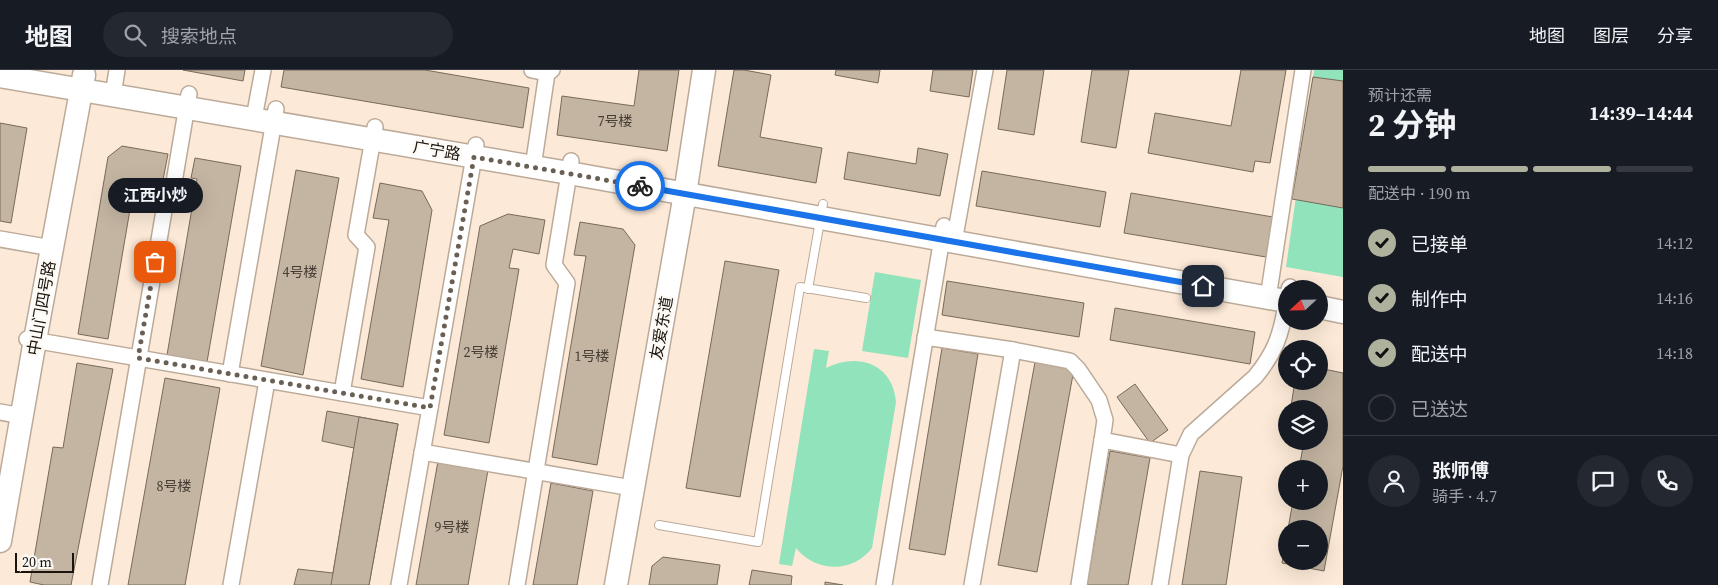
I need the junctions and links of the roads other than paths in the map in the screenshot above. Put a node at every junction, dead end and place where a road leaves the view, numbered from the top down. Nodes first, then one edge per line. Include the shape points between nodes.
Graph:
1 (52, 70) edge
2 (263, 70) edge
3 (704, 70) edge
4 (985, 70) edge
5 (1303, 70) edge
6 (544, 71) edge
7 (0, 76) edge
8 (78, 82) junction
9 (115, 82) edge
10 (188, 101) junction
11 (265, 114) junction
12 (374, 133) junction
13 (475, 151) junction
14 (534, 161) junction
15 (570, 167) junction
16 (686, 187) junction
17 (822, 211) junction
18 (949, 234) junction
19 (0, 239) edge
20 (48, 247) junction
21 (1285, 280) edge
22 (808, 288) junction
23 (1278, 292) edge
24 (1328, 294) edge
25 (1343, 297) edge
26 (866, 298) dead end
27 (1328, 309) edge
28 (1343, 312) edge
29 (1281, 330) edge
30 (925, 337) junction
31 (31, 339) junction
32 (1013, 350) junction
33 (138, 358) junction
34 (230, 374) junction
35 (267, 381) junction
36 (342, 393) junction
37 (430, 408) junction
38 (12, 414) edge
39 (1102, 440) junction
40 (422, 452) junction
41 (1182, 456) junction
42 (537, 470) junction
43 (632, 488) junction
44 (2, 506) edge
45 (659, 526) dead end
46 (0, 541) edge
47 (100, 585) edge
48 (231, 585) edge
49 (399, 585) edge
50 (517, 585) edge
51 (616, 585) edge
52 (884, 585) edge
53 (972, 585) edge
54 (1079, 585) edge
55 (1160, 585) edge

1 - 8 street, 广宁路
2 - 11 street
3 - 16 street, 友爱东道
4 - 18 street
5 - 21 street
6 - 14 street
7 - 8 street, 广宁路
8 - 9 street, 广宁路
8 - 20 street, 中山门四号路
9 - 10 street, 广宁路
10 - 11 street, 广宁路
10 - 33 street via 172,194 165,204
11 - 12 street, 广宁路
11 - 34 street
12 - 13 street, 广宁路
12 - 36 street via 356,235 367,247
13 - 14 street, 广宁路
13 - 37 street
14 - 15 street, 广宁路
15 - 16 street, 广宁路
15 - 42 street via 554,265 567,283
16 - 17 street, 广宁路
16 - 43 street, 友爱东道
17 - 18 street, 广宁路
17 - 22 lane
18 - 23 street, 广宁路
18 - 30 street
19 - 20 street
20 - 31 street, 中山门四号路
22 - 26 lane
22 - 45 lane via 800,287 758,542
24 - 25 street
27 - 28 street
29 - 41 street via 1273,354 1264,366 1191,434
30 - 32 street
30 - 52 street
31 - 33 street
31 - 38 street, 中山门四号路
32 - 39 street via 1070,361 1078,368 1098,400 1105,420
32 - 53 street
33 - 34 street
33 - 47 street
34 - 35 street
35 - 36 street
35 - 48 street
36 - 37 street
37 - 40 street
38 - 44 street, 中山门四号路
39 - 41 street
39 - 54 street
40 - 42 street
40 - 49 street
41 - 55 street
42 - 43 street
42 - 50 street
43 - 51 street, 友爱东道
44 - 46 street, 中山门四号路

